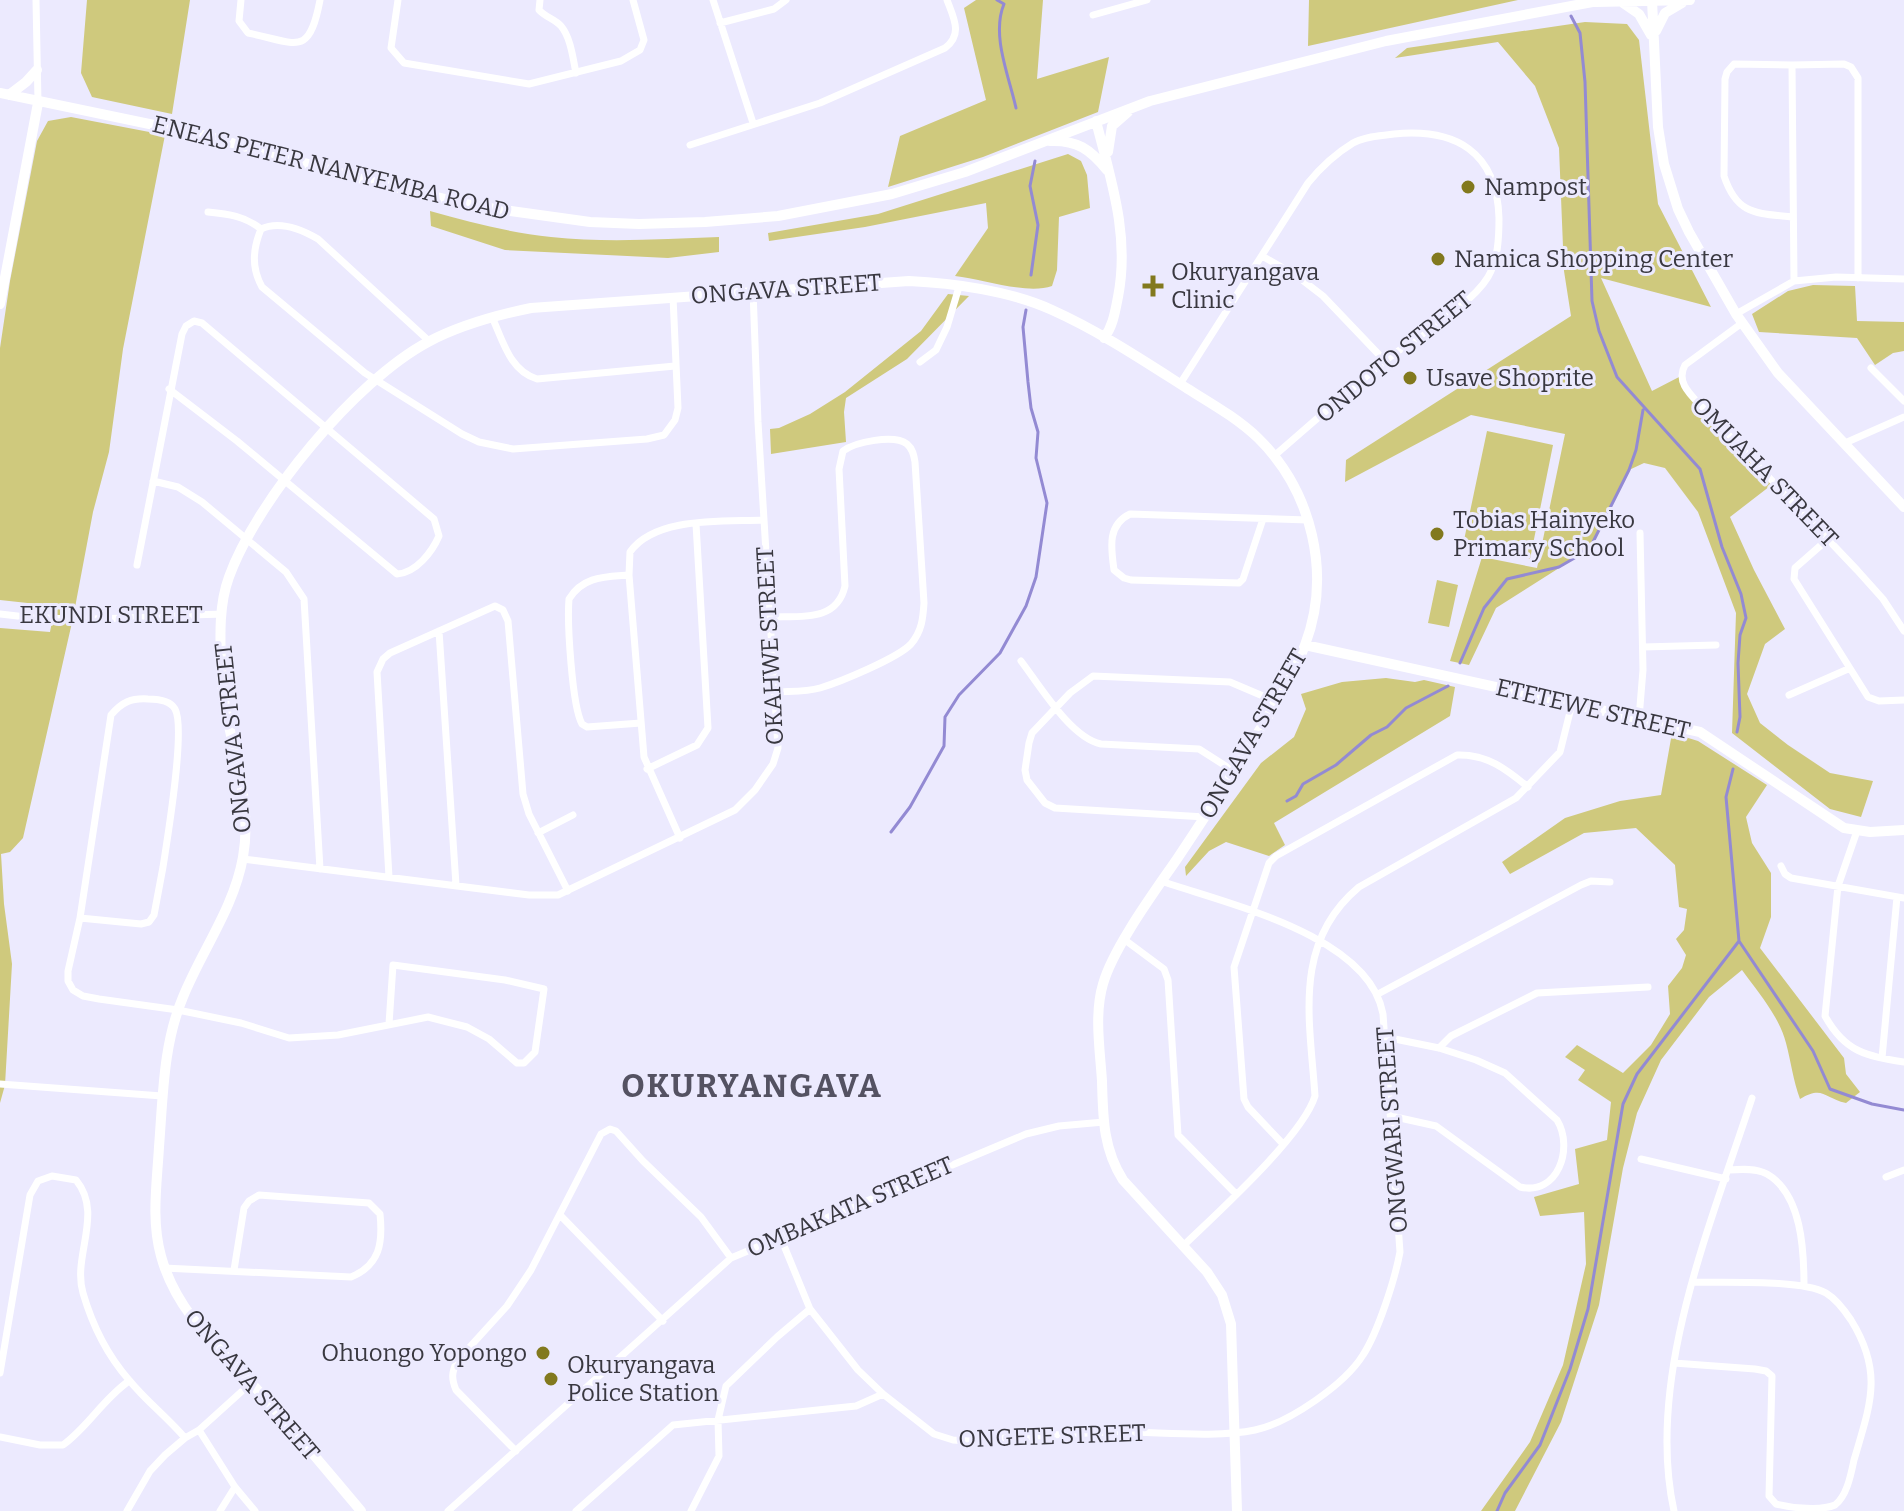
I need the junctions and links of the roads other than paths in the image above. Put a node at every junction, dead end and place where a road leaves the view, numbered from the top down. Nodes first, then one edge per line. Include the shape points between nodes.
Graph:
1 (36, 0) edge
2 (241, 0) edge
3 (320, 0) edge
4 (398, 0) edge
5 (540, 0) edge
6 (633, 0) edge
7 (713, 0) edge
8 (786, 0) edge
9 (947, 0) edge
10 (1147, 0) edge
11 (1692, 0) edge
12 (1598, 1) edge
13 (1652, 1) edge
14 (1623, 3) junction
15 (1093, 15) dead end
16 (720, 23) junction
17 (1654, 40) junction
18 (1792, 65) junction
19 (37, 70) junction
20 (576, 73) junction
21 (4, 94) edge
22 (38, 103) junction
23 (1136, 106) junction
24 (1096, 121) junction
25 (753, 123) junction
26 (1041, 141) junction
27 (690, 145) dead end
28 (1108, 171) junction
29 (19, 196) junction
30 (208, 212) dead end
31 (1792, 217) junction
32 (261, 229) junction
33 (1262, 256) junction
34 (0, 265) edge
35 (1858, 278) junction
36 (1904, 279) edge
37 (1794, 281) junction
38 (959, 287) junction
39 (753, 291) junction
40 (673, 296) junction
41 (0, 304) edge
42 (492, 317) junction
43 (1739, 318) junction
44 (1104, 338) junction
45 (429, 341) junction
46 (1385, 361) junction
47 (920, 362) dead end
48 (675, 366) junction
49 (1871, 368) dead end
50 (375, 380) junction
51 (1180, 384) junction
52 (169, 389) junction
53 (1904, 401) edge
54 (1904, 417) edge
55 (326, 429) junction
56 (1845, 443) junction
57 (1274, 456) junction
58 (153, 481) junction
59 (284, 481) junction
60 (1904, 507) edge
61 (1263, 519) junction
62 (764, 520) junction
63 (1308, 520) junction
64 (696, 524) junction
65 (1640, 533) dead end
66 (246, 539) junction
67 (1828, 539) junction
68 (137, 565) dead end
69 (629, 575) junction
70 (0, 614) edge
71 (222, 614) junction
72 (771, 617) junction
73 (439, 631) junction
74 (1904, 631) edge
75 (1305, 645) junction
76 (1716, 645) dead end
77 (1643, 647) junction
78 (1021, 661) dead end
79 (1848, 669) junction
80 (775, 692) junction
81 (1789, 695) dead end
82 (1904, 700) edge
83 (1277, 702) junction
84 (1572, 704) junction
85 (1057, 708) junction
86 (1639, 718) junction
87 (641, 723) junction
88 (647, 769) junction
89 (1235, 772) junction
90 (1528, 787) junction
91 (573, 815) dead end
92 (1205, 817) junction
93 (1904, 830) edge
94 (1857, 831) junction
95 (538, 833) junction
96 (680, 838) junction
97 (243, 859) junction
98 (1781, 866) dead end
99 (320, 869) junction
100 (389, 877) junction
101 (1161, 881) junction
102 (1610, 882) dead end
103 (456, 885) junction
104 (1838, 886) junction
105 (568, 891) junction
106 (1900, 897) edge
107 (1253, 913) junction
108 (80, 918) junction
109 (1125, 940) junction
110 (1321, 940) junction
111 (1648, 987) dead end
112 (1378, 994) junction
113 (178, 1010) junction
114 (389, 1024) junction
115 (1385, 1037) junction
116 (1439, 1048) junction
117 (1882, 1058) junction
118 (1904, 1062) edge
119 (0, 1084) edge
120 (162, 1096) junction
121 (1752, 1098) dead end
122 (1391, 1116) junction
123 (1104, 1122) junction
124 (1283, 1144) junction
125 (1641, 1159) dead end
126 (1904, 1170) edge
127 (1728, 1174) junction
128 (1886, 1177) dead end
129 (1236, 1194) junction
130 (561, 1216) junction
131 (780, 1236) junction
132 (1183, 1246) junction
133 (731, 1258) junction
134 (164, 1268) junction
135 (234, 1270) junction
136 (1693, 1282) junction
137 (1804, 1286) junction
138 (810, 1309) junction
139 (663, 1321) junction
140 (1674, 1363) junction
141 (0, 1373) edge
142 (129, 1381) junction
143 (251, 1383) junction
144 (883, 1394) junction
145 (718, 1420) junction
146 (199, 1430) junction
147 (1235, 1432) junction
148 (0, 1437) edge
149 (185, 1438) junction
150 (516, 1451) junction
151 (235, 1487) junction
152 (127, 1511) edge
153 (220, 1511) edge
154 (255, 1511) edge
155 (361, 1511) edge
156 (448, 1511) edge
157 (576, 1511) edge
158 (691, 1511) edge
159 (1237, 1511) edge
160 (1674, 1511) edge

1 - 19 street
2 - 3 street via 239,21 248,33 296,43 315,29
4 - 20 street via 391,48 404,63 529,84
5 - 20 street via 543,15 560,24
6 - 20 street via 644,40 640,50
7 - 16 street
8 - 16 street via 774,9
9 - 25 street via 957,28 945,48 820,103
10 - 15 street
11 - 13 street, ENEAS PETER NANYEMBA ROAD
11 - 17 street via 1665,13
12 - 14 street, ENEAS PETER NANYEMBA ROAD
12 - 23 street, ENEAS PETER NANYEMBA ROAD via 1386,41
13 - 14 street, ENEAS PETER NANYEMBA ROAD
13 - 17 street
14 - 17 street via 1643,19
16 - 25 street
17 - 43 street via 1658,127 1669,184 1689,232
18 - 31 street
18 - 31 street via 1739,63 1727,72 1724,176 1732,195 1747,210
18 - 35 street via 1844,64 1858,78
19 - 21 street
19 - 22 street
21 - 22 street, ENEAS PETER NANYEMBA ROAD
22 - 26 street, ENEAS PETER NANYEMBA ROAD via 207,136 475,206 639,224 778,216 865,201 952,176
22 - 29 street
23 - 24 street, ENEAS PETER NANYEMBA ROAD
23 - 28 street via 1112,126
24 - 26 street, ENEAS PETER NANYEMBA ROAD
24 - 28 street
25 - 27 street
26 - 28 street via 1081,145
28 - 44 street via 1120,215 1123,259 1113,321
29 - 34 street
29 - 41 street
30 - 32 street via 232,214
31 - 37 street
32 - 45 street via 283,226 318,239
32 - 50 street via 254,261 262,287
33 - 46 street via 1323,296
33 - 46 street, ONDOTO STREET via 1314,176 1356,141 1420,132 1463,142 1485,166 1498,206 1493,267 1471,296
33 - 51 street, ONDOTO STREET
35 - 36 street
35 - 37 street
37 - 43 street
38 - 39 street, ONGAVA STREET via 909,281
38 - 44 street, ONGAVA STREET via 1051,309
38 - 47 street via 936,350
39 - 40 street, ONGAVA STREET
39 - 62 street, OKAHWE STREET
40 - 42 street, ONGAVA STREET via 531,308
40 - 48 street
42 - 45 street, ONGAVA STREET
42 - 48 street via 514,365 537,379
43 - 56 street via 1778,373
43 - 67 street, OMUAHA STREET via 1685,365 1682,383
44 - 51 street, ONGAVA STREET
45 - 50 street, ONGAVA STREET
46 - 57 street, ONDOTO STREET
48 - 50 street via 678,413 664,435 513,449 462,434
49 - 53 street
50 - 55 street, ONGAVA STREET
51 - 57 street, ONGAVA STREET via 1239,421
52 - 55 street via 186,326 202,323
52 - 58 street
52 - 59 street
54 - 56 street
55 - 59 street, ONGAVA STREET
55 - 59 street via 434,519 439,536 430,551 409,571 397,574
56 - 60 street
57 - 63 street, ONGAVA STREET
58 - 66 street via 192,494
58 - 68 street
59 - 66 street, ONGAVA STREET
61 - 61 street via 1130,514 1114,527 1114,570 1131,580 1239,583
61 - 63 street
62 - 64 street
62 - 72 street, OKAHWE STREET
63 - 75 street, ONGAVA STREET via 1317,585
64 - 69 street via 667,528 642,540 630,552
64 - 88 street via 708,728 697,745
65 - 77 street
66 - 71 street, ONGAVA STREET via 228,579
66 - 99 street via 286,572 304,599
67 - 74 street, OMUAHA STREET via 1883,599
67 - 79 street via 1795,568 1794,579
69 - 87 street
69 - 87 street via 594,578 569,599 576,707 587,727
70 - 71 street, EKUNDI STREET
71 - 97 street, ONGAVA STREET via 221,677 246,811
72 - 80 street, OKAHWE STREET
72 - 80 street via 824,614 843,595 843,451 859,442 908,445 914,453 917,493 924,603 920,631 892,657 821,687
73 - 95 street via 492,606 504,612 523,794
73 - 100 street via 390,653 377,672
73 - 103 street
75 - 83 street, ONGAVA STREET
75 - 84 street, ETETEWE STREET
76 - 77 street
77 - 86 street
78 - 85 street
79 - 81 street
79 - 82 street via 1868,697
80 - 96 street, OKAHWE STREET via 778,748 763,778 735,810
83 - 85 street via 1230,682 1112,675 1089,677
83 - 89 street, ONGAVA STREET
84 - 86 street, ETETEWE STREET
84 - 90 street via 1560,752
85 - 89 street via 1092,742 1199,749
85 - 92 street via 1032,733 1026,756 1027,780 1045,803 1064,810
86 - 94 street, ETETEWE STREET via 1700,732 1833,823
87 - 88 street
88 - 96 street
89 - 92 street, ONGAVA STREET
90 - 107 street via 1485,759 1448,758 1276,856
90 - 110 street via 1505,806 1359,887 1339,905
91 - 95 street
92 - 101 street, ONGAVA STREET
93 - 94 street, ETETEWE STREET
94 - 104 street
95 - 105 street
96 - 105 street, OKAHWE STREET
97 - 99 street, OKAHWE STREET
97 - 113 street, ONGAVA STREET via 226,911
98 - 104 street via 1791,878
99 - 100 street, OKAHWE STREET
100 - 103 street, OKAHWE STREET
101 - 107 street, ONGWARI STREET
101 - 109 street, ONGAVA STREET
102 - 112 street via 1581,885
103 - 105 street, OKAHWE STREET via 544,896
104 - 106 street
104 - 117 street via 1825,1016 1833,1032 1860,1054
106 - 117 street
107 - 110 street, ONGWARI STREET
107 - 124 street via 1234,967 1242,1091 1248,1107
108 - 108 street via 111,715 135,699 171,704 178,715 175,789 154,915 141,924
108 - 113 street via 68,971 73,990 83,996
109 - 123 street, ONGAVA STREET via 1103,984 1099,1012
109 - 129 street via 1164,969 1168,980 1178,1135
110 - 112 street, ONGWARI STREET via 1347,959
110 - 124 street via 1309,974 1315,1096
111 - 116 street via 1537,993 1451,1036
112 - 115 street, ONGWARI STREET
113 - 114 street via 289,1038
113 - 120 street, ONGAVA STREET
114 - 114 street via 393,965 544,989 535,1052 524,1063 489,1039 447,1021 428,1017
115 - 116 street
115 - 122 street, ONGWARI STREET
116 - 122 street via 1505,1073 1557,1120 1565,1154 1557,1171 1537,1187 1520,1187 1436,1126
117 - 118 street
119 - 120 street
120 - 134 street, ONGAVA STREET via 156,1221
121 - 127 street
122 - 147 street, ONGWARI STREET via 1400,1252 1363,1355 1290,1418
123 - 131 street, OMBAKATA STREET via 1026,1134
123 - 132 street, ONGAVA STREET via 1112,1164
124 - 129 street
125 - 127 street
126 - 128 street
127 - 136 street
127 - 137 street via 1761,1171 1778,1182 1802,1234
129 - 132 street
130 - 133 street via 601,1134 610,1129 701,1217
130 - 139 street
130 - 150 street via 507,1306 452,1371 456,1390
131 - 133 street, OMBAKATA STREET
131 - 138 street, ONGETE STREET
132 - 147 street, ONGAVA STREET via 1222,1295 1231,1324
133 - 139 street, OMBAKATA STREET
134 - 135 street
134 - 143 street, ONGAVA STREET via 193,1322
135 - 135 street via 351,1277 373,1264 379,1251 380,1214 369,1203 259,1195 244,1208
136 - 137 street
136 - 140 street
137 - 140 street via 1825,1292 1848,1315 1871,1368 1868,1415 1835,1505 1805,1510 1776,1504 1769,1496 1772,1376 1755,1369
138 - 144 street, ONGETE STREET
138 - 145 street via 726,1386
139 - 150 street, OMBAKATA STREET
140 - 160 street via 1666,1440
141 - 142 street via 30,1195 38,1181 52,1176 76,1180 86,1191 82,1288 94,1325
142 - 148 street via 63,1445
142 - 149 street
143 - 146 street
143 - 155 street, ONGAVA STREET
144 - 145 street via 856,1406
144 - 147 street, ONGETE STREET via 934,1434 953,1440
145 - 157 street via 673,1425
145 - 158 street via 719,1456
146 - 149 street
146 - 151 street
147 - 159 street, ONGAVA STREET
149 - 152 street via 150,1471
150 - 156 street, OMBAKATA STREET
151 - 153 street
151 - 154 street

